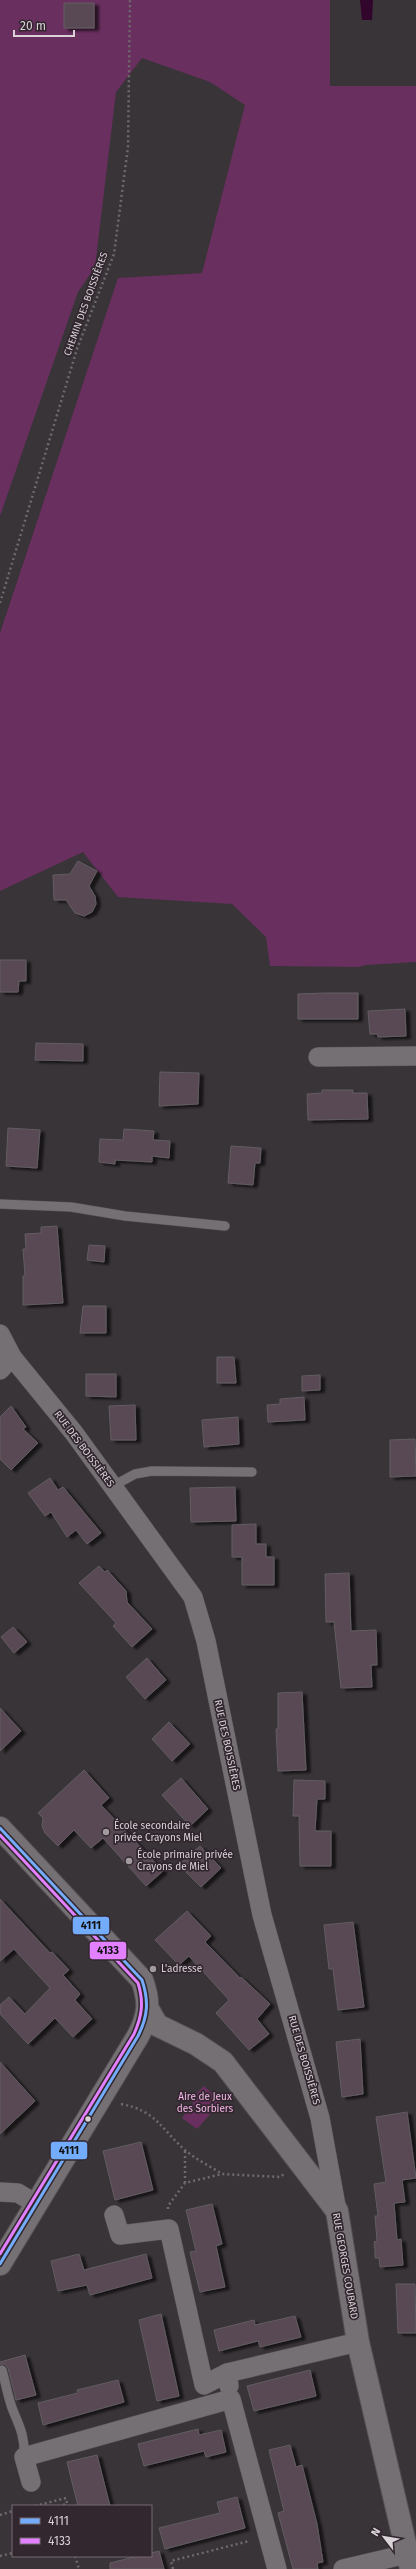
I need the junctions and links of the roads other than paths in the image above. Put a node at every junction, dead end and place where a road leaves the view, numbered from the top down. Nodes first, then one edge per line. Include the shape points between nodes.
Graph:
1 (416, 1056) edge
2 (318, 1057) dead end
3 (0, 1204) edge
4 (225, 1226) dead end
5 (0, 1334) edge
6 (6, 1364) edge
7 (252, 1472) dead end
8 (113, 1486) junction
9 (0, 1828) edge
10 (149, 2011) junction
11 (0, 2192) edge
12 (36, 2204) junction
13 (337, 2211) junction
14 (114, 2215) dead end
15 (0, 2264) edge
16 (358, 2342) junction
17 (2, 2370) dead end
18 (228, 2373) junction
19 (231, 2399) junction
20 (24, 2457) junction
21 (31, 2482) dead end
22 (409, 2562) edge
23 (276, 2569) edge
24 (343, 2569) edge

1 - 2 street
3 - 4 lane via 71,1206 126,1216
5 - 6 street, RUE DES BOISSIÈRES
6 - 8 street, RUE DES BOISSIÈRES via 74,1433
7 - 8 lane via 152,1471 135,1474
8 - 13 street, RUE DES BOISSIÈRES via 193,1597 206,1641 262,1915 320,2118
9 - 10 street via 142,1980 148,1996
10 - 12 street via 138,2036
10 - 13 street, RUE GEORGES COUBARD via 158,2025 196,2044 224,2062
11 - 12 street via 18,2192
12 - 15 street
13 - 16 street, RUE GEORGES COUBARD
14 - 18 street via 120,2235 170,2229 204,2385
16 - 18 street
16 - 22 street, RUE GEORGES COUBARD
17 - 20 lane via 14,2412 21,2424 25,2442
18 - 19 street
19 - 20 street
19 - 23 street
20 - 21 street
22 - 24 street

